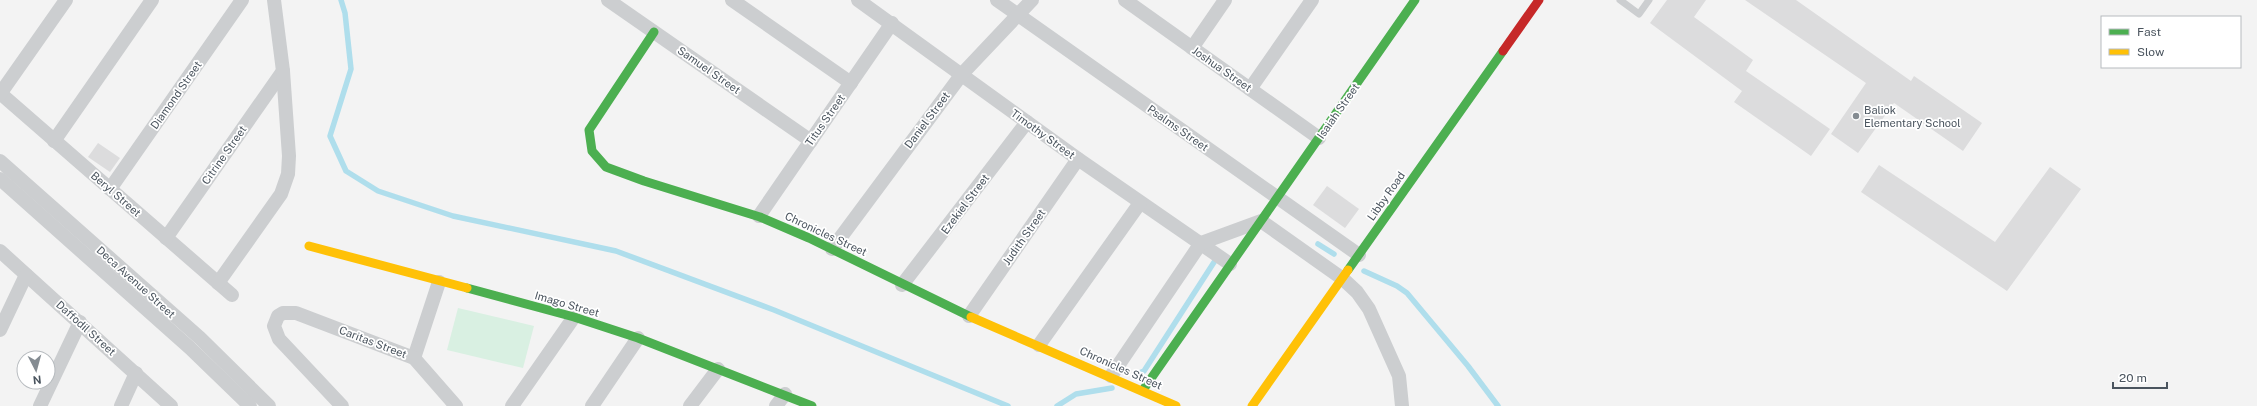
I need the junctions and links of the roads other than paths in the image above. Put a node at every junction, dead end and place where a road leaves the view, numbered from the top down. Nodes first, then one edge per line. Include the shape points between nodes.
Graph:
1 (66, 0) edge
2 (152, 0) edge
3 (242, 0) edge
4 (274, 0) edge
5 (608, 0) edge
6 (732, 0) edge
7 (858, 0) edge
8 (997, 0) edge
9 (1032, 0) edge
10 (1225, 0) edge
11 (1312, 0) edge
12 (1416, 0) edge
13 (1539, 0) edge
14 (1620, 0) edge
15 (1649, 0) edge
16 (1132, 2) edge
17 (1020, 15) junction
18 (892, 23) junction
19 (654, 32) junction
20 (1192, 48) junction
21 (283, 72) junction
22 (962, 74) junction
23 (850, 83) junction
24 (1250, 89) junction
25 (0, 93) edge
26 (1027, 122) junction
27 (1319, 138) junction
28 (54, 141) junction
29 (811, 141) junction
30 (1078, 159) junction
31 (0, 161) edge
32 (0, 179) edge
33 (110, 189) junction
34 (29, 196) junction
35 (1277, 198) junction
36 (1140, 203) junction
37 (759, 216) junction
38 (1261, 221) junction
39 (166, 238) junction
40 (1201, 243) junction
41 (309, 246) dead end
42 (832, 249) junction
43 (0, 252) edge
44 (1359, 255) junction
45 (1230, 264) junction
46 (26, 275) junction
47 (1343, 279) junction
48 (439, 282) junction
49 (218, 283) junction
50 (902, 285) junction
51 (232, 295) dead end
52 (969, 316) junction
53 (574, 317) junction
54 (80, 322) junction
55 (0, 330) edge
56 (638, 338) junction
57 (1039, 345) junction
58 (414, 358) junction
59 (718, 369) junction
60 (226, 372) junction
61 (136, 373) junction
62 (1111, 376) junction
63 (1143, 390) junction
64 (785, 394) junction
65 (40, 406) edge
66 (121, 406) edge
67 (171, 406) edge
68 (250, 406) edge
69 (269, 406) edge
70 (342, 406) edge
71 (456, 406) edge
72 (512, 406) edge
73 (592, 406) edge
74 (690, 406) edge
75 (776, 406) edge
76 (812, 406) edge
77 (1176, 406) edge
78 (1252, 406) edge
79 (1402, 406) edge

1 - 25 street
2 - 28 street
3 - 33 street, Diamond Street
4 - 21 street
5 - 19 street, Samuel Street
6 - 23 street
7 - 18 street, Timothy Street
8 - 17 street, Psalms Street
9 - 17 street, Daniel Street
10 - 20 street
11 - 24 street
12 - 27 street, Isaiah Street
13 - 44 street, Libby Road
14 - 15 lane via 1639,14
16 - 20 street, Joshua Street
17 - 22 street, Daniel Street
17 - 35 street, Psalms Street
18 - 22 street, Timothy Street
18 - 23 street, Titus Street
19 - 29 street, Samuel Street
19 - 37 street, Chronicles Street via 589,130 588,141 595,158 616,171
20 - 24 street, Joshua Street
21 - 39 street, Citrine Street
21 - 49 street via 288,174 281,194
22 - 26 street, Timothy Street
22 - 42 street, Daniel Street
23 - 29 street, Titus Street
24 - 27 street, Joshua Street
25 - 28 street, Beryl Street
26 - 30 street, Timothy Street
26 - 50 street, Ezekiel Street
27 - 35 street, Isaiah Street
28 - 33 street, Beryl Street
29 - 37 street, Titus Street
30 - 36 street, Timothy Street
30 - 52 street, Judith Street
31 - 34 street, Deca Avenue Street
32 - 34 street, Deca Avenue Street
33 - 39 street, Beryl Street
34 - 60 street, Deca Avenue Street
35 - 38 street, Isaiah Street
35 - 44 street, Psalms Street
36 - 40 street, Timothy Street
36 - 57 street
37 - 42 street, Chronicles Street
38 - 40 street
38 - 45 street, Isaiah Street
38 - 47 street
39 - 49 street, Beryl Street
40 - 45 street, Timothy Street
40 - 62 street
41 - 48 street, Imago Street
42 - 50 street, Chronicles Street
43 - 46 street, Daffodil Street
44 - 47 street, Libby Road
45 - 63 street, Isaiah Street
46 - 54 street, Daffodil Street
46 - 55 street
47 - 78 street, Libby Road
47 - 79 street via 1357,292 1369,309 1399,376
48 - 53 street, Imago Street
48 - 58 street
49 - 51 street, Beryl Street
50 - 52 street, Chronicles Street
52 - 57 street, Chronicles Street
53 - 56 street, Imago Street
53 - 72 street
54 - 61 street, Daffodil Street
54 - 65 street
56 - 59 street, Imago Street
56 - 73 street
57 - 62 street, Chronicles Street
58 - 70 street, Caritas Street via 296,313 283,313 274,320 279,339
58 - 71 street, Caritas Street
59 - 64 street, Imago Street
59 - 74 street
60 - 68 street, Deca Avenue Street
60 - 69 street, Deca Avenue Street
61 - 66 street
61 - 67 street, Daffodil Street
62 - 63 street, Chronicles Street
63 - 77 street, Chronicles Street
64 - 75 street
64 - 76 street, Imago Street

